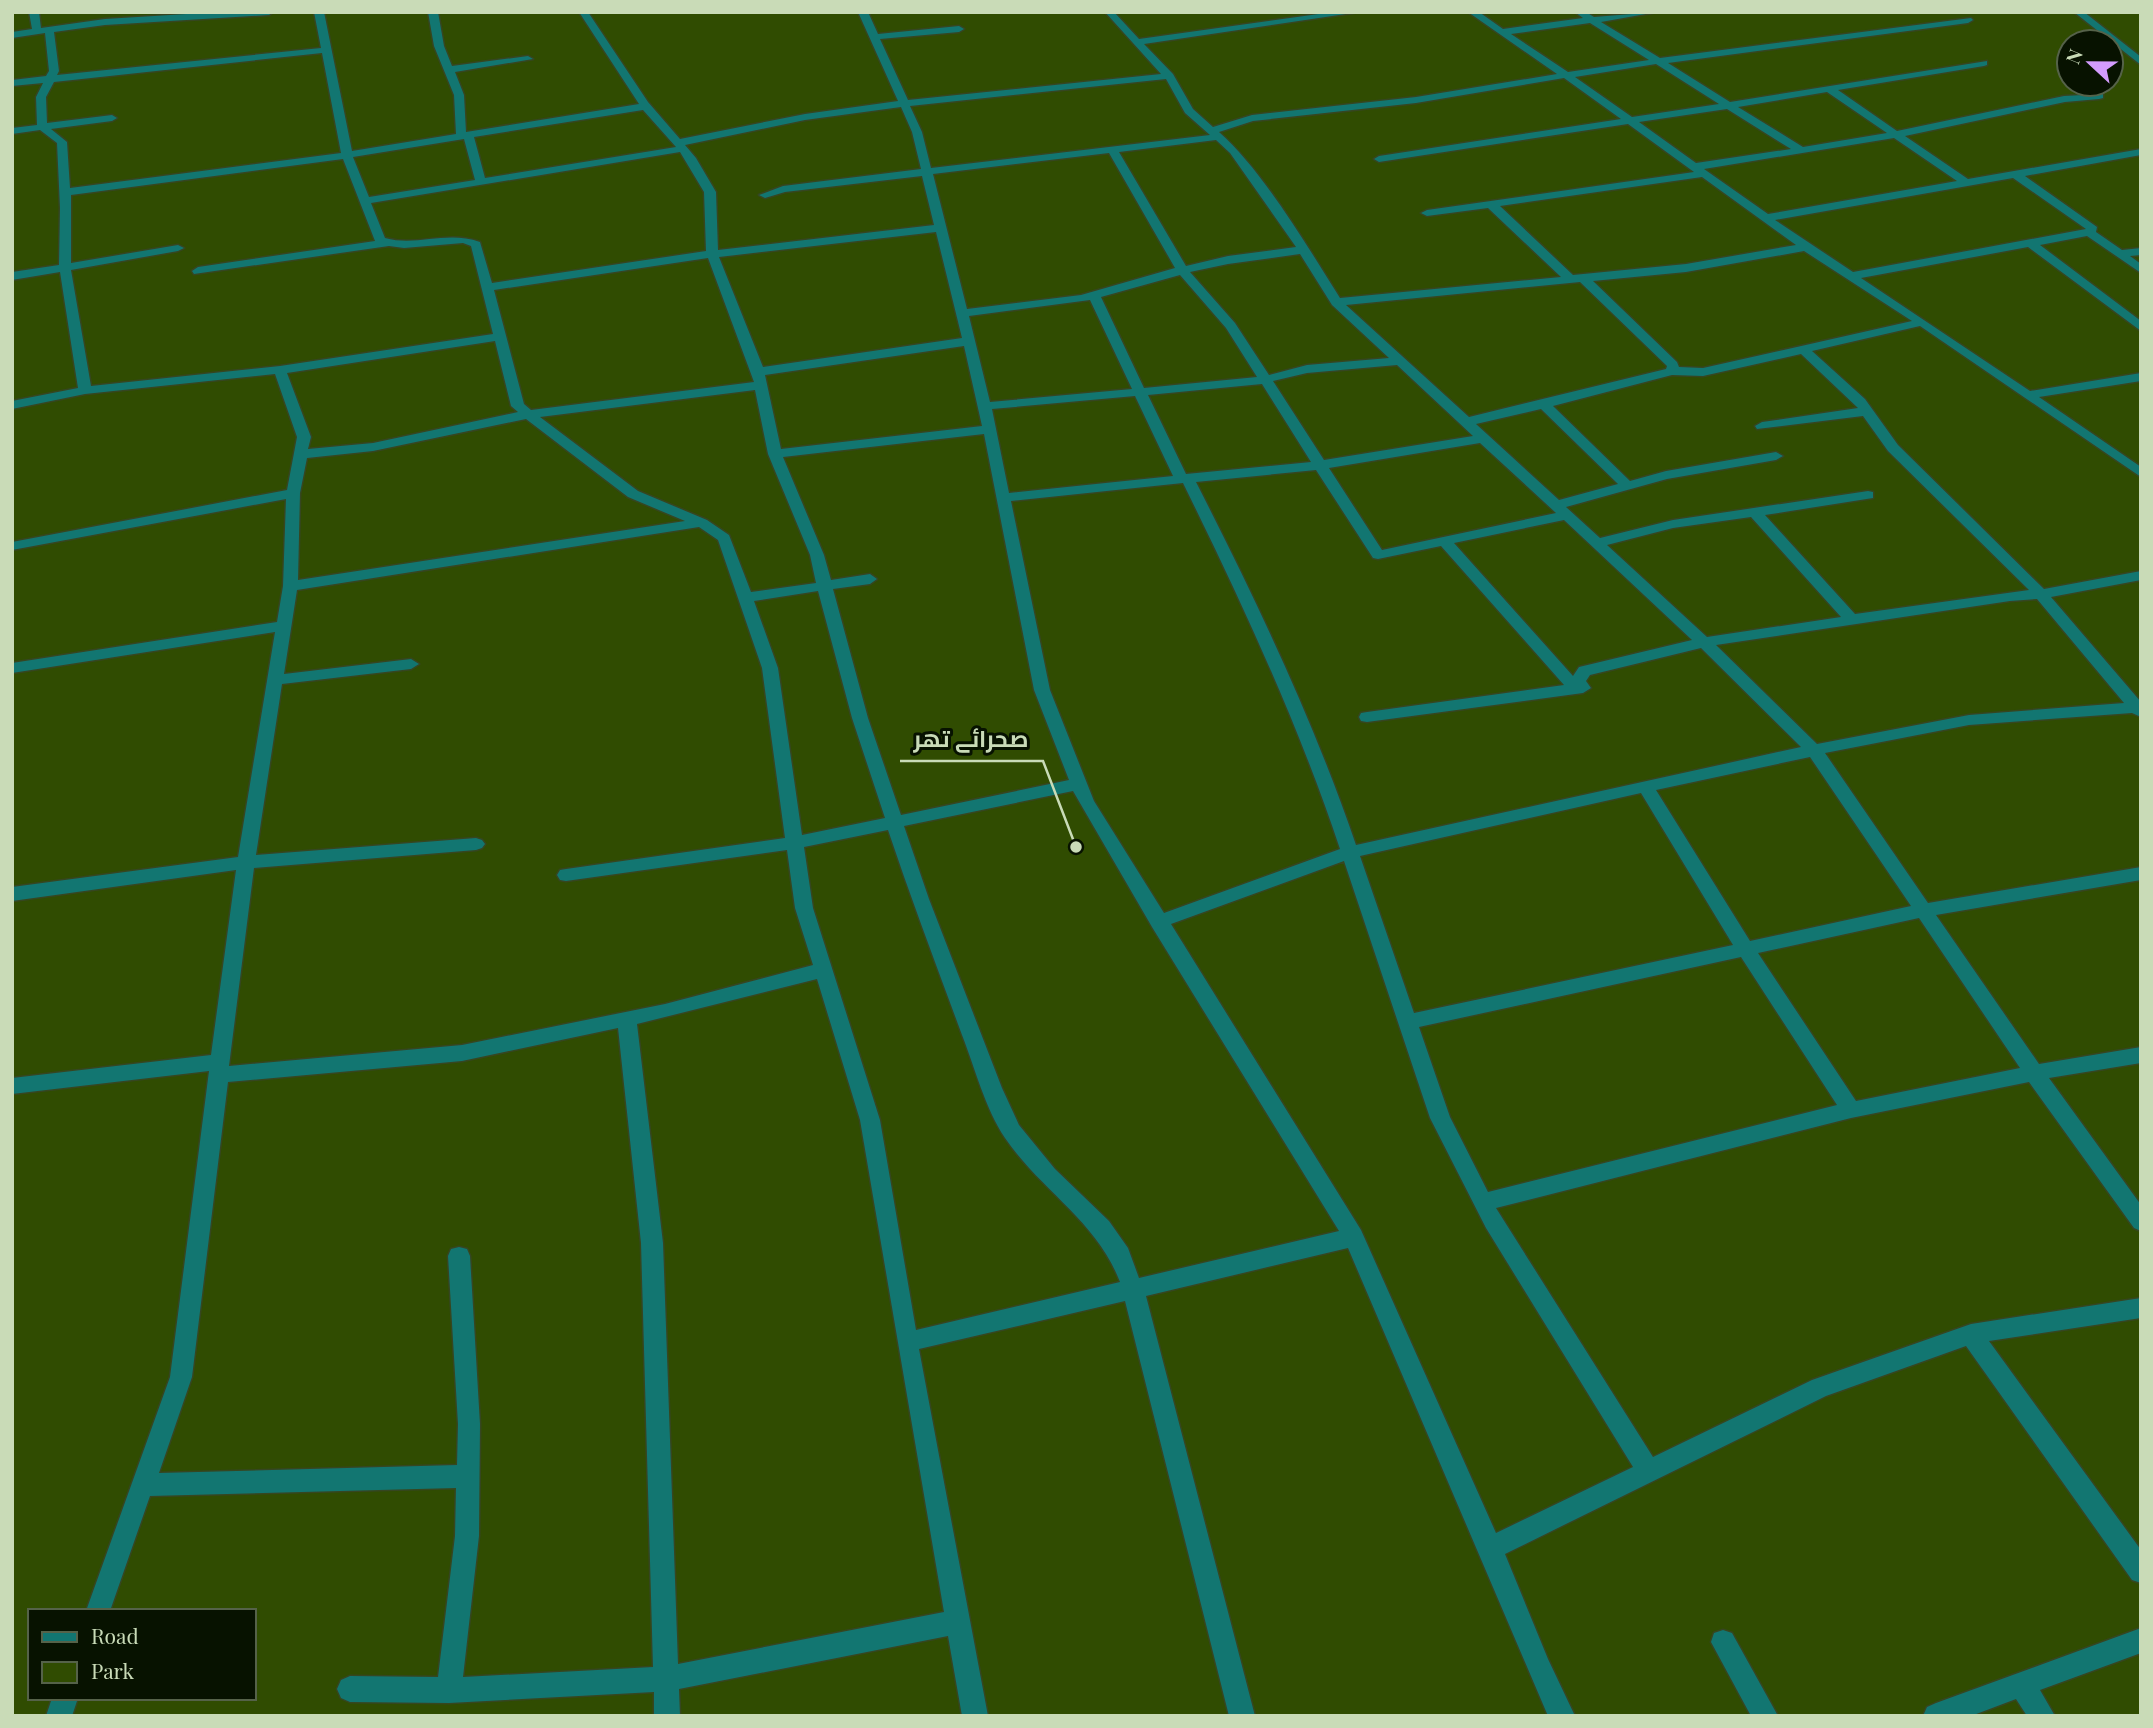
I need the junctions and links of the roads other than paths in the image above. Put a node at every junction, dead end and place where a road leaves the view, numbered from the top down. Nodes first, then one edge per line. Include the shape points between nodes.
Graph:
1 (34, 12) edge
2 (269, 12) edge
3 (319, 12) edge
4 (433, 12) edge
5 (583, 12) edge
6 (863, 12) edge
7 (1109, 12) edge
8 (1355, 12) edge
9 (1472, 12) edge
10 (1578, 12) edge
11 (1653, 12) edge
12 (2078, 12) edge
13 (106, 17) edge
14 (1591, 20) junction
15 (1968, 20) dead end
16 (959, 29) dead end
17 (43, 30) junction
18 (1501, 32) junction
19 (12, 34) edge
20 (875, 37) junction
21 (1137, 42) junction
22 (326, 50) junction
23 (528, 59) dead end
24 (1660, 61) junction
25 (2141, 62) edge
26 (1984, 63) dead end
27 (448, 70) junction
28 (1565, 74) junction
29 (1168, 76) junction
30 (51, 78) junction
31 (12, 83) edge
32 (1829, 89) junction
33 (2076, 98) edge
34 (906, 103) junction
35 (1731, 105) junction
36 (646, 106) junction
37 (113, 118) dead end
38 (1627, 121) junction
39 (42, 127) junction
40 (12, 131) edge
41 (1214, 134) junction
42 (1895, 135) junction
43 (464, 136) junction
44 (679, 146) junction
45 (1113, 150) junction
46 (1802, 151) junction
47 (2141, 152) edge
48 (346, 155) junction
49 (1379, 159) dead end
50 (1697, 170) junction
51 (927, 172) junction
52 (2015, 174) junction
53 (481, 182) junction
54 (1967, 183) junction
55 (65, 192) junction
56 (765, 195) dead end
57 (366, 201) junction
58 (1491, 204) junction
59 (1427, 213) dead end
60 (1765, 218) junction
61 (941, 228) junction
62 (2089, 232) junction
63 (2029, 242) junction
64 (388, 243) junction
65 (1806, 247) junction
66 (178, 248) dead end
67 (1303, 250) junction
68 (2141, 251) edge
69 (712, 254) junction
70 (2120, 254) junction
71 (65, 269) junction
72 (1182, 270) junction
73 (2141, 270) edge
74 (198, 271) dead end
75 (12, 276) edge
76 (1851, 276) junction
77 (1577, 279) junction
78 (486, 288) junction
79 (1094, 296) junction
80 (1336, 302) junction
81 (962, 313) junction
82 (1922, 322) junction
83 (2141, 327) edge
84 (499, 337) junction
85 (969, 341) junction
86 (1803, 349) junction
87 (1399, 360) junction
88 (280, 370) junction
89 (1672, 371) junction
90 (2141, 377) edge
91 (759, 379) junction
92 (1266, 379) junction
93 (85, 390) junction
94 (1140, 393) junction
95 (2026, 395) junction
96 (1544, 404) junction
97 (12, 405) edge
98 (985, 406) junction
99 (1867, 411) junction
100 (529, 414) junction
101 (1466, 422) junction
102 (1762, 426) dead end
103 (990, 429) junction
104 (1483, 438) junction
105 (301, 454) junction
106 (775, 454) junction
107 (1776, 456) dead end
108 (1321, 465) junction
109 (2141, 473) edge
110 (1184, 479) junction
111 (1628, 485) junction
112 (293, 493) junction
113 (1868, 495) dead end
114 (1003, 498) junction
115 (1562, 510) junction
116 (1755, 512) junction
117 (702, 523) junction
118 (1444, 541) junction
119 (1597, 543) junction
120 (12, 546) edge
121 (2141, 575) edge
122 (870, 579) dead end
123 (824, 585) junction
124 (290, 586) junction
125 (2041, 594) junction
126 (745, 598) junction
127 (1852, 620) junction
128 (282, 626) junction
129 (1704, 642) junction
130 (411, 664) dead end
131 (12, 668) edge
132 (275, 680) junction
133 (1576, 689) junction
134 (2139, 709) edge
135 (1367, 717) dead end
136 (1814, 750) junction
137 (1079, 784) junction
138 (1646, 787) junction
139 (894, 820) junction
140 (794, 843) junction
141 (476, 845) dead end
142 (1351, 852) junction
143 (245, 862) junction
144 (2141, 873) edge
145 (566, 875) dead end
146 (12, 894) edge
147 (1925, 909) junction
148 (1158, 922) junction
149 (1745, 949) junction
150 (824, 970) junction
151 (627, 1019) junction
152 (1408, 1022) junction
153 (2141, 1055) edge
154 (220, 1068) junction
155 (2034, 1073) junction
156 (12, 1086) edge
157 (1851, 1110) junction
158 (1483, 1202) junction
159 (2141, 1223) edge
160 (1354, 1237) junction
161 (459, 1256) dead end
162 (1133, 1289) junction
163 (2141, 1308) edge
164 (1971, 1334) junction
165 (906, 1342) junction
166 (1648, 1470) junction
167 (468, 1476) junction
168 (144, 1485) junction
169 (1491, 1548) junction
170 (2141, 1571) edge
171 (98, 1609) edge
172 (959, 1621) junction
173 (2141, 1640) edge
174 (1723, 1642) dead end
175 (667, 1679) junction
176 (2021, 1685) junction
177 (350, 1689) dead end
178 (449, 1690) junction
179 (667, 1716) edge
180 (975, 1716) edge
181 (1242, 1716) edge
182 (1562, 1716) edge
183 (1765, 1716) edge
184 (1936, 1716) edge
185 (2042, 1716) edge

1 - 17 street
2 - 13 street
3 - 22 street
4 - 27 street
5 - 36 street
6 - 20 street
7 - 21 street
8 - 21 street
9 - 18 street
10 - 14 street
11 - 14 street
12 - 25 street
13 - 17 street
14 - 18 street
14 - 24 street
15 - 24 street
16 - 20 street
17 - 19 street
17 - 30 street via 54,71
18 - 28 street
20 - 34 street
21 - 29 street
22 - 30 street
22 - 48 street
23 - 27 street
24 - 28 street
24 - 35 street
26 - 32 street
27 - 43 street via 459,95
28 - 38 street
28 - 41 street via 1416,100 1252,118
29 - 34 street
29 - 41 street via 1189,111
30 - 31 street
30 - 39 street via 41,97
32 - 35 street
32 - 42 street
33 - 42 street
34 - 44 street via 805,117
34 - 51 street
35 - 38 street
35 - 46 street
36 - 43 street
36 - 44 street
37 - 39 street
38 - 49 street
38 - 50 street
39 - 40 street
39 - 55 street via 62,142
41 - 45 street
41 - 67 street via 1234,151
42 - 46 street
42 - 54 street
43 - 48 street
43 - 53 street
44 - 53 street
44 - 69 street via 710,192
45 - 51 street
45 - 72 street
46 - 50 street
47 - 52 street
48 - 55 street
48 - 57 street
50 - 58 street
50 - 60 street
51 - 56 street
51 - 61 street
52 - 54 street
52 - 62 street via 2093,229
53 - 57 street
54 - 60 street
55 - 71 street
57 - 64 street via 380,240
58 - 59 street
58 - 77 street
60 - 65 street
61 - 69 street
61 - 81 street
62 - 63 street
62 - 70 street
63 - 76 street
63 - 83 street
64 - 74 street
64 - 78 street via 410,246 466,239 476,244
65 - 76 street
65 - 77 street via 1686,268
66 - 71 street
67 - 72 street
67 - 80 street
68 - 70 street
69 - 78 street
69 - 91 street
70 - 73 street
71 - 75 street
71 - 93 street
72 - 79 street
72 - 92 street via 1231,326
76 - 82 street
77 - 80 street
77 - 89 street via 1673,365
78 - 84 street
79 - 81 street
79 - 94 street
80 - 87 street
81 - 85 street
82 - 86 street
82 - 95 street
84 - 88 street
84 - 100 street via 518,406
85 - 91 street
85 - 98 street
86 - 89 street via 1703,372
86 - 99 street
87 - 92 street via 1307,369
87 - 101 street
88 - 93 street
88 - 105 street via 304,437
89 - 96 street
90 - 95 street
91 - 100 street
91 - 106 street
92 - 94 street
92 - 108 street
93 - 97 street
94 - 98 street
94 - 110 street
95 - 109 street
96 - 101 street
96 - 111 street
98 - 103 street
99 - 102 street
99 - 125 street via 1893,448
100 - 105 street via 373,447
100 - 117 street via 633,494
101 - 104 street
103 - 106 street
103 - 114 street
104 - 108 street
104 - 115 street
105 - 112 street
106 - 123 street via 817,555
107 - 111 street
108 - 110 street
108 - 118 street via 1378,555
110 - 114 street
110 - 142 street via 1245,594 1320,764
111 - 115 street
112 - 120 street
112 - 124 street
113 - 116 street
114 - 137 street via 1042,690
115 - 118 street
115 - 119 street
116 - 119 street via 1673,524
116 - 127 street
117 - 124 street
117 - 126 street via 724,538
118 - 133 street
119 - 129 street
121 - 125 street
122 - 123 street
123 - 126 street
123 - 139 street via 849,682
124 - 128 street
125 - 127 street
125 - 134 street
126 - 140 street via 770,668
127 - 129 street
128 - 131 street
128 - 132 street
129 - 133 street via 1585,671 1578,681 1583,688
129 - 136 street
130 - 132 street
132 - 143 street
133 - 135 street
134 - 136 street via 1969,720
136 - 138 street
136 - 147 street
137 - 139 street
137 - 148 street
138 - 142 street
138 - 149 street
139 - 140 street
139 - 162 street via 920,899 1012,1131 1048,1175 1102,1228 1120,1255
140 - 145 street
140 - 150 street via 804,908
141 - 143 street
142 - 148 street
142 - 152 street
143 - 146 street
143 - 154 street
144 - 147 street
147 - 149 street
147 - 155 street
148 - 160 street
149 - 152 street
149 - 157 street
150 - 151 street
150 - 165 street via 870,1120
151 - 154 street via 462,1053
151 - 175 street via 652,1243
152 - 158 street via 1440,1118
153 - 155 street
154 - 156 street
154 - 168 street via 181,1377
155 - 157 street
155 - 159 street
157 - 158 street
158 - 166 street
160 - 162 street
160 - 169 street
161 - 167 street
162 - 165 street
162 - 181 street
163 - 164 street
164 - 166 street via 1820,1387
164 - 170 street
165 - 172 street
166 - 169 street
167 - 168 street
167 - 178 street via 467,1536
168 - 171 street
169 - 182 street
172 - 175 street
172 - 180 street
173 - 176 street
174 - 183 street
175 - 178 street
175 - 179 street
176 - 184 street
176 - 185 street
177 - 178 street

